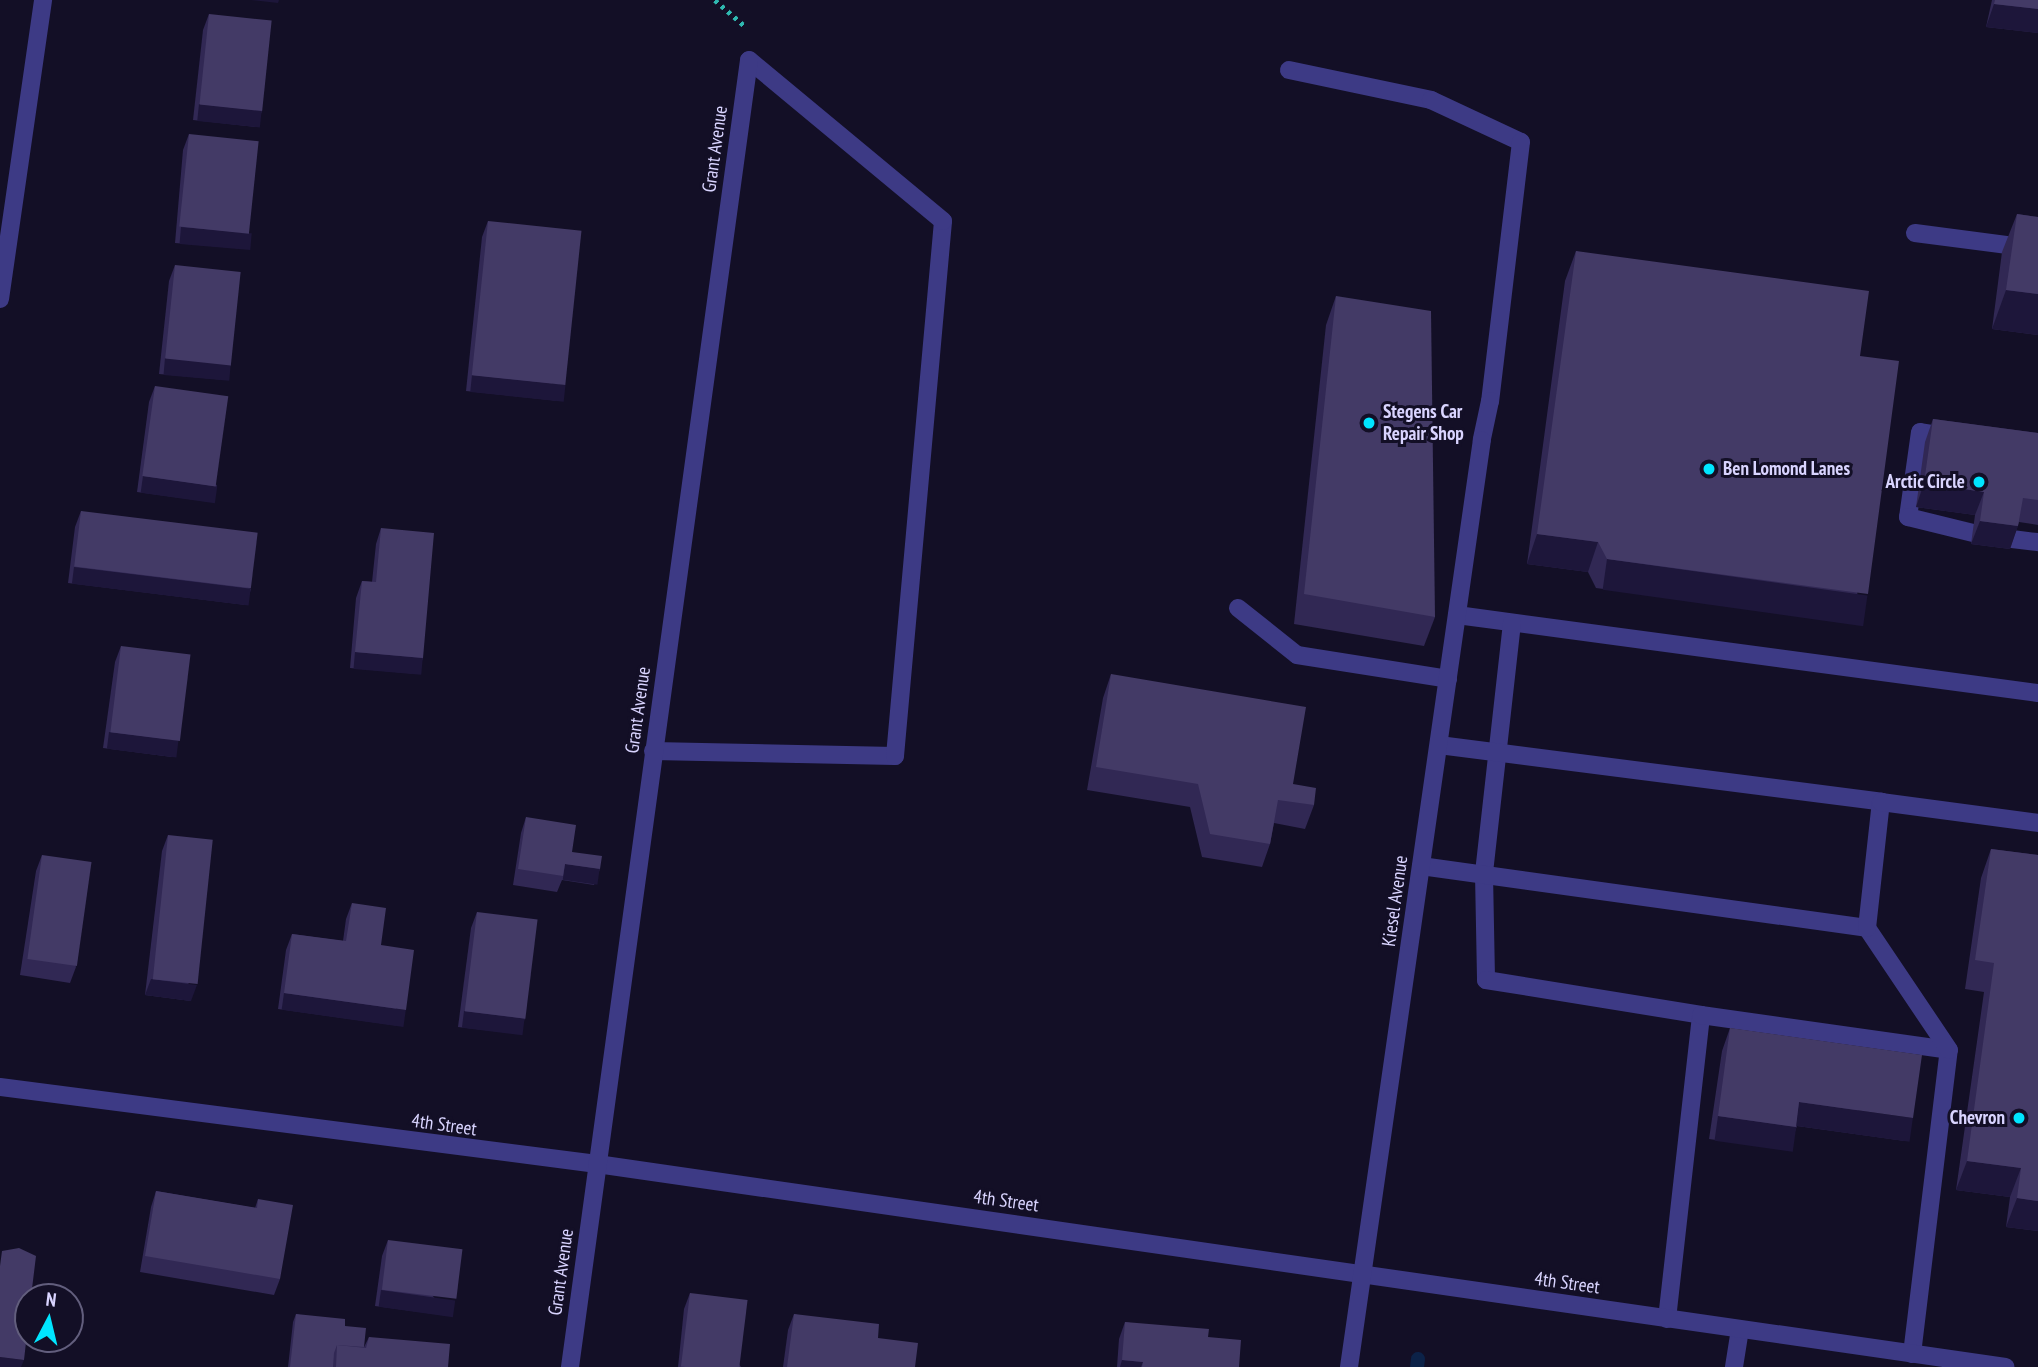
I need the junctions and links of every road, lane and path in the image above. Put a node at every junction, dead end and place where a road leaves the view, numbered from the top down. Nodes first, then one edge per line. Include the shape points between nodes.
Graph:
1 (43, 0) edge
2 (1289, 70) dead end
3 (6, 219) edge
4 (1915, 233) dead end
5 (2038, 249) edge
6 (0, 299) edge
7 (1973, 440) edge
8 (1972, 533) dead end
9 (2012, 539) edge
10 (2038, 542) edge
11 (1238, 608) dead end
12 (1457, 615) junction
13 (1512, 622) junction
14 (1448, 679) junction
15 (2038, 693) edge
16 (1438, 745) junction
17 (653, 751) junction
18 (1497, 753) junction
19 (1881, 802) junction
20 (2038, 823) edge
21 (1421, 866) junction
22 (1484, 874) junction
23 (1867, 928) junction
24 (1701, 1015) junction
25 (1949, 1050) junction
26 (0, 1087) edge
27 (597, 1164) junction
28 (1362, 1274) junction
29 (1667, 1318) junction
30 (1740, 1329) junction
31 (1912, 1354) junction
32 (570, 1367) edge
33 (1349, 1367) edge
34 (1734, 1367) edge
35 (1999, 1367) edge

1 - 3 street
2 - 12 street, Kiesel Avenue via 1431,100 1521,142 1490,401
3 - 6 street
4 - 5 street
7 - 8 street via 1920,432 1908,517
9 - 10 street
11 - 14 street via 1297,655
12 - 13 street
12 - 14 street, Kiesel Avenue
13 - 15 street
13 - 18 street
14 - 16 street, Kiesel Avenue
16 - 18 street
16 - 21 street, Kiesel Avenue
17 - 17 street, Grant Avenue via 749,60 943,221 895,755
17 - 27 street, Grant Avenue
18 - 19 street
18 - 22 street
19 - 20 street
19 - 23 street
21 - 22 street
21 - 28 street, Kiesel Avenue
22 - 23 street
22 - 24 street via 1486,980
23 - 25 street
24 - 25 street
24 - 29 street
25 - 31 street
26 - 27 street, 4th Street
27 - 28 street, 4th Street
27 - 32 street, Grant Avenue
28 - 29 street, 4th Street
28 - 33 street, Kiesel Avenue
29 - 30 street, 4th Street
30 - 31 street, 4th Street
30 - 34 street
31 - 35 street, 4th Street

